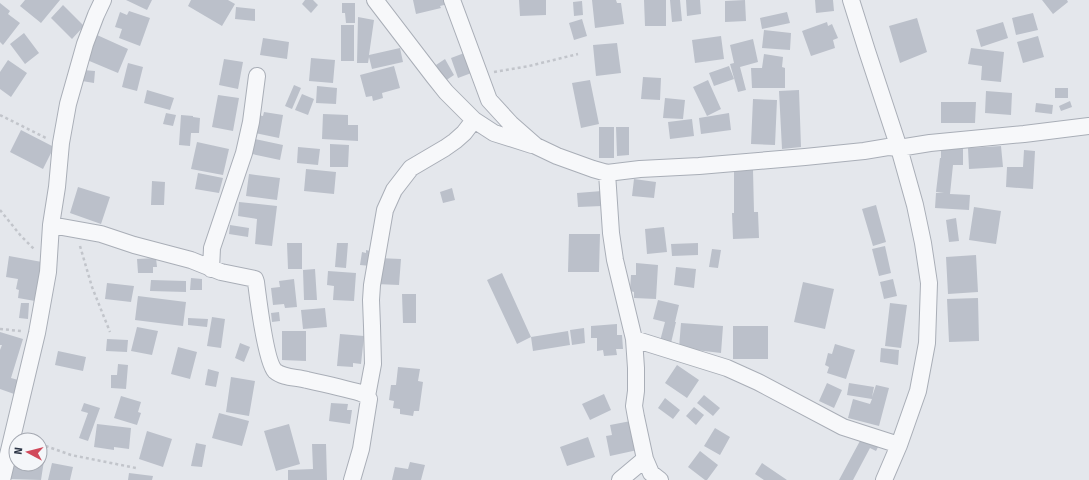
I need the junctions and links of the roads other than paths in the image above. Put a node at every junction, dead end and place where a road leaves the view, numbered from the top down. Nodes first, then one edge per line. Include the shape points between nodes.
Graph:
1 (103, 0) edge
2 (374, 0) edge
3 (452, 0) edge
4 (851, 0) edge
5 (257, 76) dead end
6 (474, 120) junction
7 (1089, 126) edge
8 (536, 146) junction
9 (899, 148) junction
10 (607, 173) junction
11 (51, 225) junction
12 (211, 269) junction
13 (634, 339) junction
14 (367, 396) junction
15 (899, 444) junction
16 (645, 459) junction
17 (2, 473) edge
18 (352, 480) edge
19 (620, 480) edge
20 (660, 480) edge
21 (884, 480) edge

1 - 11 street via 90,30 68,104
2 - 6 street via 446,92
3 - 8 street via 489,100 510,124
4 - 9 street
5 - 12 street via 244,153 212,248
6 - 8 street via 494,133
6 - 14 street via 455,141 411,168 394,190 385,210 372,285 373,364
7 - 9 street
8 - 10 street
9 - 10 street
9 - 15 street via 915,205 929,283 927,343 918,391
10 - 13 street via 615,260
11 - 12 street via 101,234 192,260
11 - 17 street via 48,272 37,333
12 - 14 street via 255,279 269,360 276,372
13 - 15 street via 726,368 843,427
13 - 16 street via 634,406
14 - 18 street via 369,402 365,427
15 - 21 street
16 - 19 street
16 - 20 street via 651,473

